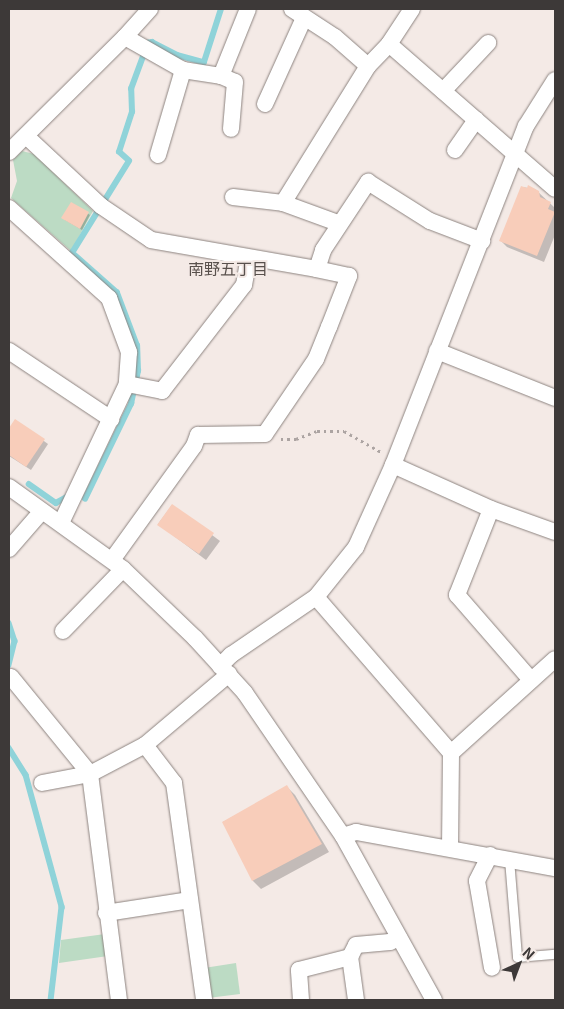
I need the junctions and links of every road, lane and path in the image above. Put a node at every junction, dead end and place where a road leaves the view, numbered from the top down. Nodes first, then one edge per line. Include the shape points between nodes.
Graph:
1 (150, 9) edge
2 (248, 9) edge
3 (412, 9) edge
4 (298, 14) edge
5 (125, 37) junction
6 (488, 43) dead end
7 (389, 44) junction
8 (368, 66) junction
9 (183, 70) junction
10 (221, 76) junction
11 (555, 80) edge
12 (443, 91) junction
13 (265, 104) dead end
14 (476, 120) junction
15 (231, 129) dead end
16 (26, 136) junction
17 (455, 150) dead end
18 (9, 152) edge
19 (515, 154) junction
20 (158, 155) dead end
21 (555, 189) edge
22 (233, 197) dead end
23 (283, 203) junction
24 (9, 208) edge
25 (338, 222) junction
26 (482, 241) junction
27 (249, 258) junction
28 (317, 269) junction
29 (9, 351) edge
30 (437, 351) junction
31 (127, 384) junction
32 (555, 398) edge
33 (111, 419) junction
34 (265, 434) junction
35 (394, 463) junction
36 (9, 488) edge
37 (492, 509) junction
38 (42, 510) junction
39 (61, 523) junction
40 (555, 532) edge
41 (9, 549) edge
42 (118, 565) junction
43 (316, 596) junction
44 (62, 631) dead end
45 (555, 659) edge
46 (224, 670) junction
47 (11, 677) dead end
48 (532, 680) junction
49 (145, 745) junction
50 (451, 753) junction
51 (90, 774) junction
52 (42, 783) dead end
53 (343, 836) junction
54 (450, 847) junction
55 (490, 855) junction
56 (509, 859) junction
57 (555, 868) edge
58 (190, 900) junction
59 (106, 913) junction
60 (399, 938) junction
61 (555, 954) edge
62 (350, 958) junction
63 (492, 968) dead end
64 (119, 1000) edge
65 (204, 1000) edge
66 (301, 1000) edge
67 (356, 1000) edge
68 (434, 1000) edge

1 - 5 street
2 - 10 street
3 - 7 street
4 - 8 street via 335,37
4 - 13 street
5 - 9 street
5 - 16 street
6 - 12 street
7 - 8 street
7 - 12 street
8 - 23 street
9 - 10 street
9 - 20 street
10 - 15 street via 235,82
11 - 19 street via 526,126
12 - 14 street
14 - 17 street
14 - 19 street
16 - 18 street
16 - 27 street via 101,206 151,240
19 - 21 street
19 - 26 street
22 - 23 street
23 - 25 street
24 - 31 street via 108,298 129,352
25 - 26 street via 368,182 430,221
25 - 28 street via 322,250
26 - 30 street
27 - 28 street
27 - 31 street via 244,285 162,391
28 - 34 street via 349,276 316,359
29 - 33 street
30 - 32 street
30 - 35 street
31 - 33 street
33 - 39 street
34 - 35 path via 269,439 296,439 317,431 344,431
34 - 42 street via 198,435
35 - 37 street
35 - 43 street via 356,547
36 - 38 street
37 - 40 street
37 - 48 street via 457,595
38 - 39 street
38 - 41 street
39 - 42 street
42 - 44 street
42 - 46 street
43 - 46 street via 231,654
43 - 50 street
45 - 48 street
46 - 49 street
46 - 53 street via 268,725
47 - 51 street
48 - 50 street
49 - 51 street
49 - 58 street via 174,783
50 - 54 street
51 - 52 street
51 - 59 street
53 - 54 street via 356,832
53 - 60 street
54 - 55 street
55 - 56 street
55 - 63 street via 477,881
56 - 57 street
56 - 61 lane via 517,956
58 - 59 street
58 - 65 street
59 - 64 street
60 - 62 street via 390,942 356,944
60 - 68 street
62 - 66 street via 299,970
62 - 67 street

